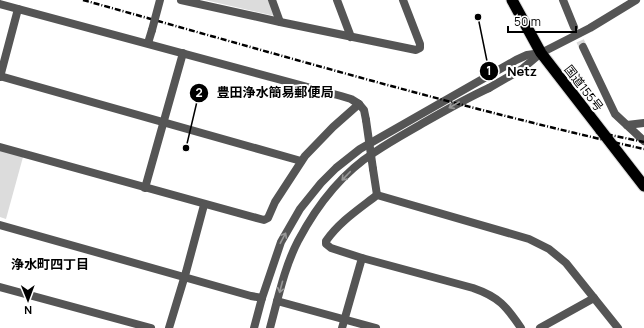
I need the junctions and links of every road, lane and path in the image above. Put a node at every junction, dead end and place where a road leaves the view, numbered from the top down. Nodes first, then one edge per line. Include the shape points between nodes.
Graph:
1 (160, 0) edge
2 (180, 0) edge
3 (272, 0) edge
4 (337, 0) edge
5 (404, 0) edge
6 (512, 0) edge
7 (563, 0) edge
8 (636, 0) edge
9 (0, 4) edge
10 (18, 9) junction
11 (280, 22) junction
12 (574, 27) tunnel mouth
13 (351, 37) junction
14 (148, 44) junction
15 (583, 47) tunnel mouth
16 (183, 53) junction
17 (542, 53) junction
18 (0, 77) edge
19 (359, 104) junction
20 (163, 122) junction
21 (644, 123) edge
22 (627, 125) junction
23 (644, 141) edge
24 (0, 147) edge
25 (301, 161) junction
26 (644, 186) edge
27 (145, 188) junction
28 (377, 195) junction
29 (204, 204) junction
30 (0, 225) edge
31 (362, 258) junction
32 (184, 277) junction
33 (0, 287) edge
34 (262, 298) junction
35 (594, 298) junction
36 (277, 301) junction
37 (344, 319) junction
38 (151, 328) edge
39 (169, 328) edge
40 (254, 328) edge
41 (270, 328) edge
42 (342, 328) edge
43 (376, 328) edge
44 (521, 328) edge
45 (540, 328) edge
46 (618, 328) edge

1 - 14 street, bridge
2 - 11 street
3 - 11 street
4 - 13 street
5 - 13 street via 420,48 416,50
6 - 17 highway, 国道155号
7 - 12 street
8 - 17 street
9 - 10 street
10 - 14 street
10 - 18 street
11 - 13 street
14 - 16 street
15 - 22 street via 615,114
16 - 19 street via 341,96
16 - 20 street
17 - 26 highway, 国道155号
34 -> 17 street via 281,242 304,203 336,168 360,149 516,60
17 -> 36 street via 522,69 374,152 352,171 329,194 297,242
18 - 20 street
19 - 25 street
19 - 28 street, bridge via 364,110 366,120
20 - 25 street
20 - 27 street
21 - 22 street
22 - 23 street
24 - 27 street
25 - 29 street via 266,220
27 - 29 street
28 - 31 street via 353,213 326,241 331,248
28 - 35 street via 537,242 562,259
29 - 32 street
30 - 32 street
31 - 37 street
31 - 44 street via 487,293 501,302
32 - 34 street
32 - 39 street
33 - 38 street
34 - 40 street
35 - 45 street
35 - 46 street
36 - 37 street
36 - 41 street
37 - 42 street
37 - 43 street

